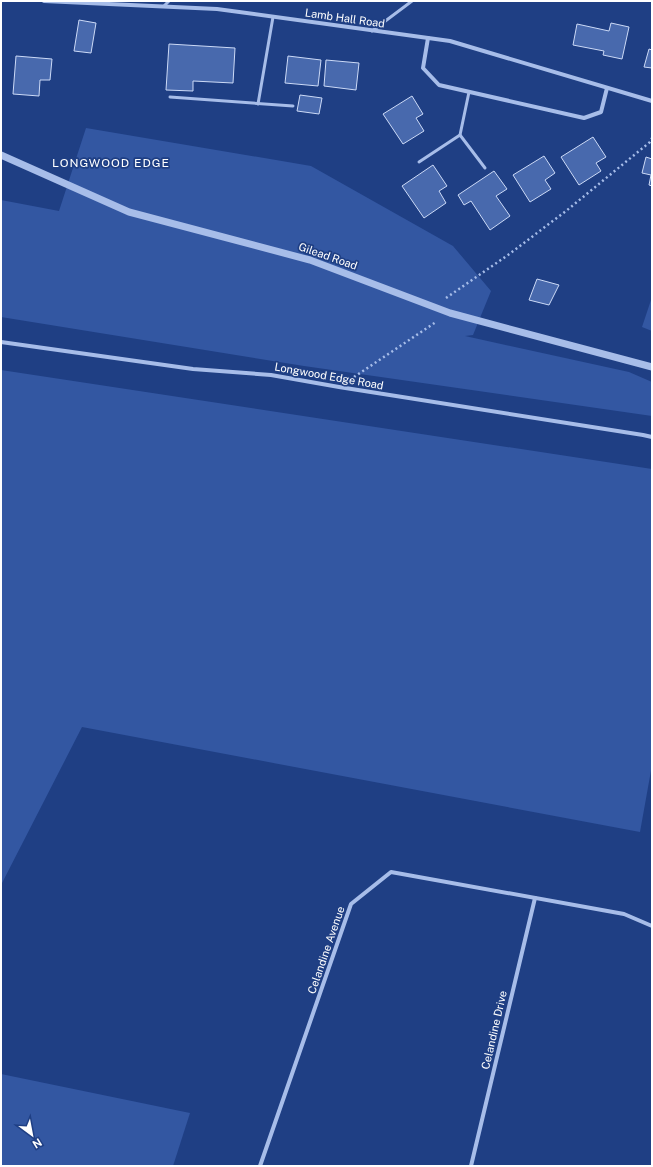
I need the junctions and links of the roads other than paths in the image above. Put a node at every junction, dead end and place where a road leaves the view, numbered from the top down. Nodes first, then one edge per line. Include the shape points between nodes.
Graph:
1 (44, 1) edge
2 (169, 1) edge
3 (412, 1) edge
4 (164, 6) junction
5 (273, 17) junction
6 (372, 31) junction
7 (428, 38) junction
8 (607, 88) junction
9 (469, 92) junction
10 (170, 97) dead end
11 (652, 101) edge
12 (258, 104) junction
13 (293, 106) dead end
14 (460, 135) junction
15 (1, 155) edge
16 (419, 162) dead end
17 (485, 168) dead end
18 (1, 342) edge
19 (652, 367) edge
20 (652, 438) edge
21 (535, 898) junction
22 (652, 926) edge
23 (260, 1166) edge
24 (471, 1166) edge

1 - 4 street, Lamb Hall Road
2 - 4 lane
3 - 6 lane
4 - 5 street, Lamb Hall Road via 217,9
5 - 6 street, Lamb Hall Road
5 - 12 lane
6 - 7 street, Lamb Hall Road
7 - 8 street, Lamb Hall Road via 450,41
7 - 9 street via 423,68 439,85
8 - 9 street via 601,112 584,118
8 - 11 street, Lamb Hall Road
9 - 14 lane
10 - 12 lane
12 - 13 lane
14 - 16 lane
14 - 17 lane
15 - 19 street, Gilead Road via 129,212 310,260 450,313
18 - 20 street, Longwood Edge Road via 193,369 271,375
21 - 22 street, Celandine Avenue via 624,914
21 - 23 street, Celandine Avenue via 391,872 351,904
21 - 24 street, Celandine Drive

